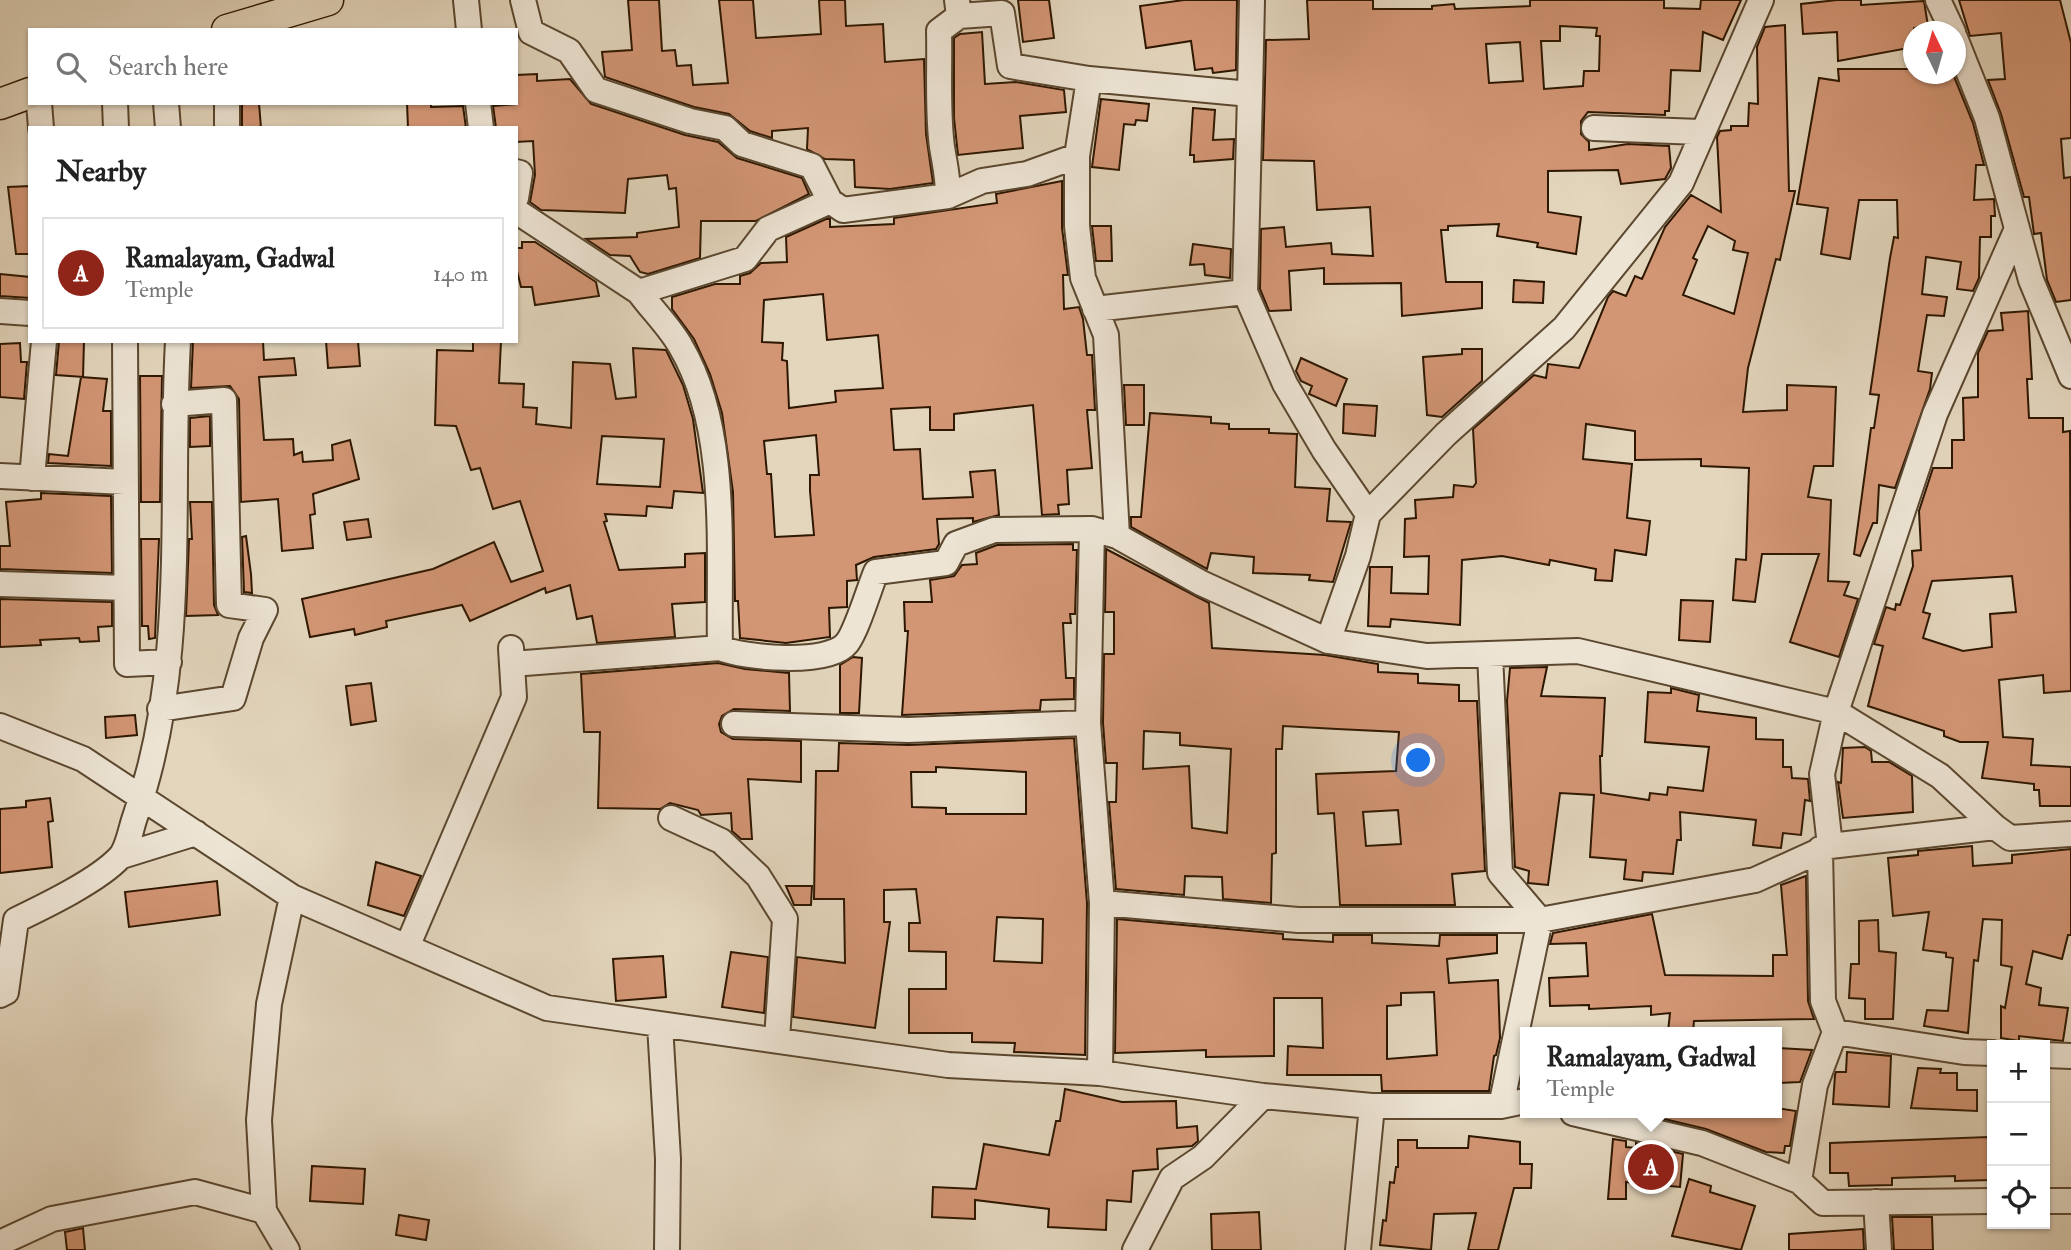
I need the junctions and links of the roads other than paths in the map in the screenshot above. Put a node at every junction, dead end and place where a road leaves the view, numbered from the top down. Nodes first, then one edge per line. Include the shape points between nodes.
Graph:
1 (328, 0) edge
2 (466, 0) edge
3 (523, 0) edge
4 (1252, 0) edge
5 (1761, 0) edge
6 (1938, 0) edge
7 (958, 8) edge
8 (1948, 21) edge
9 (235, 28) edge
10 (469, 28) edge
11 (1966, 66) edge
12 (1089, 79) junction
13 (28, 94) edge
14 (1250, 94) junction
15 (0, 104) edge
16 (39, 105) edge
17 (115, 105) edge
18 (166, 105) edge
19 (227, 105) edge
20 (478, 105) edge
21 (41, 126) edge
22 (116, 126) edge
23 (167, 126) edge
24 (226, 126) edge
25 (481, 126) edge
26 (1594, 128) dead end
27 (1700, 132) junction
28 (1077, 156) junction
29 (948, 196) junction
30 (830, 201) junction
31 (518, 212) edge
32 (2016, 232) junction
33 (639, 292) junction
34 (1245, 292) junction
35 (1095, 309) junction
36 (0, 311) edge
37 (28, 313) edge
38 (44, 343) edge
39 (125, 343) edge
40 (178, 343) edge
41 (2069, 368) edge
42 (174, 404) junction
43 (0, 476) edge
44 (32, 478) junction
45 (125, 482) junction
46 (1368, 514) junction
47 (1092, 529) junction
48 (1117, 536) junction
49 (0, 584) edge
50 (126, 588) junction
51 (1328, 641) junction
52 (720, 648) junction
53 (1490, 654) junction
54 (169, 662) junction
55 (160, 709) junction
56 (1836, 712) junction
57 (1088, 723) junction
58 (734, 724) dead end
59 (0, 726) edge
60 (142, 798) junction
61 (671, 818) dead end
62 (1995, 827) junction
63 (196, 833) junction
64 (2071, 834) edge
65 (1825, 848) junction
66 (122, 856) junction
67 (292, 897) junction
68 (1102, 903) junction
69 (1540, 920) junction
70 (407, 947) junction
71 (0, 995) edge
72 (660, 1024) junction
73 (1524, 1027) edge
74 (1835, 1032) junction
75 (777, 1039) junction
76 (1987, 1053) edge
77 (2050, 1055) edge
78 (1520, 1056) edge
79 (2071, 1056) edge
80 (1100, 1073) junction
81 (1263, 1096) junction
82 (1513, 1104) edge
83 (1372, 1106) junction
84 (1594, 1118) edge
85 (1799, 1181) junction
86 (1987, 1201) edge
87 (2050, 1201) edge
88 (2071, 1201) edge
89 (1876, 1202) junction
90 (264, 1211) junction
91 (0, 1243) edge
92 (269, 1250) edge
93 (287, 1250) edge
94 (667, 1250) edge
95 (1136, 1250) edge
96 (1358, 1250) edge
97 (1879, 1250) edge

1 - 9 main road
2 - 10 street
3 - 30 street via 531,32 569,51 596,90 725,128 742,144 812,166
4 - 14 street
5 - 27 street
6 - 8 street
7 - 12 street via 1002,13 1010,66
7 - 29 street via 939,31
11 - 32 street via 1987,118
12 - 14 street
12 - 28 street
13 - 15 main road
14 - 34 street
16 - 21 street
17 - 22 street
18 - 23 street
19 - 24 street
20 - 25 street
26 - 27 street
27 - 46 street via 1681,183 1564,328 1446,434
28 - 29 street via 1027,174 982,181
28 - 35 street via 1083,278
29 - 30 street via 843,210
30 - 33 street via 768,229 745,259
31 - 33 street
32 - 41 street
32 - 56 street via 1935,414
33 - 52 street via 681,347 701,396 717,486
34 - 35 street
34 - 46 street via 1285,384
35 - 48 street via 1106,335
36 - 37 street
38 - 44 street
39 - 45 street
40 - 42 street
42 - 54 street
42 - 55 street via 224,400 229,605 265,610 251,638 233,698
43 - 44 street
44 - 45 street
45 - 50 street
46 - 51 street via 1359,556
47 - 48 street
47 - 52 street via 994,530 956,544 946,563 876,572 846,643 829,655 734,654
47 - 57 street
48 - 51 street via 1201,583
49 - 50 street
50 - 54 street via 127,664
51 - 53 street via 1427,656
52 - 70 street via 512,656 514,697
53 - 56 street via 1578,651
53 - 69 street via 1500,873
54 - 55 street
55 - 60 street
56 - 62 street via 1940,776
56 - 65 street via 1822,774
57 - 58 street via 908,730
57 - 68 street
59 - 60 street via 83,759
60 - 63 street
60 - 66 street
61 - 75 street via 721,841 758,877 785,919
62 - 64 street via 2010,838
62 - 65 street
63 - 66 street
63 - 67 street
65 - 69 street via 1755,880
65 - 74 street via 1823,1001
66 - 71 street via 61,899 16,920 6,992
67 - 70 street
67 - 90 street via 269,1004 259,1120
68 - 69 street via 1298,920
68 - 80 street
69 - 73 street
70 - 72 street via 547,1008
72 - 75 street
72 - 94 street via 668,1159
74 - 76 street
74 - 85 street via 1815,1085
75 - 80 street via 948,1065
77 - 79 street
78 - 82 street
80 - 81 street
81 - 83 street
81 - 95 street via 1203,1157 1172,1178
82 - 83 street
83 - 96 street
84 - 85 street via 1702,1143
85 - 89 street via 1823,1202
86 - 89 street
87 - 88 street
89 - 97 street
90 - 91 street via 195,1192 52,1219
90 - 92 street
90 - 93 street

